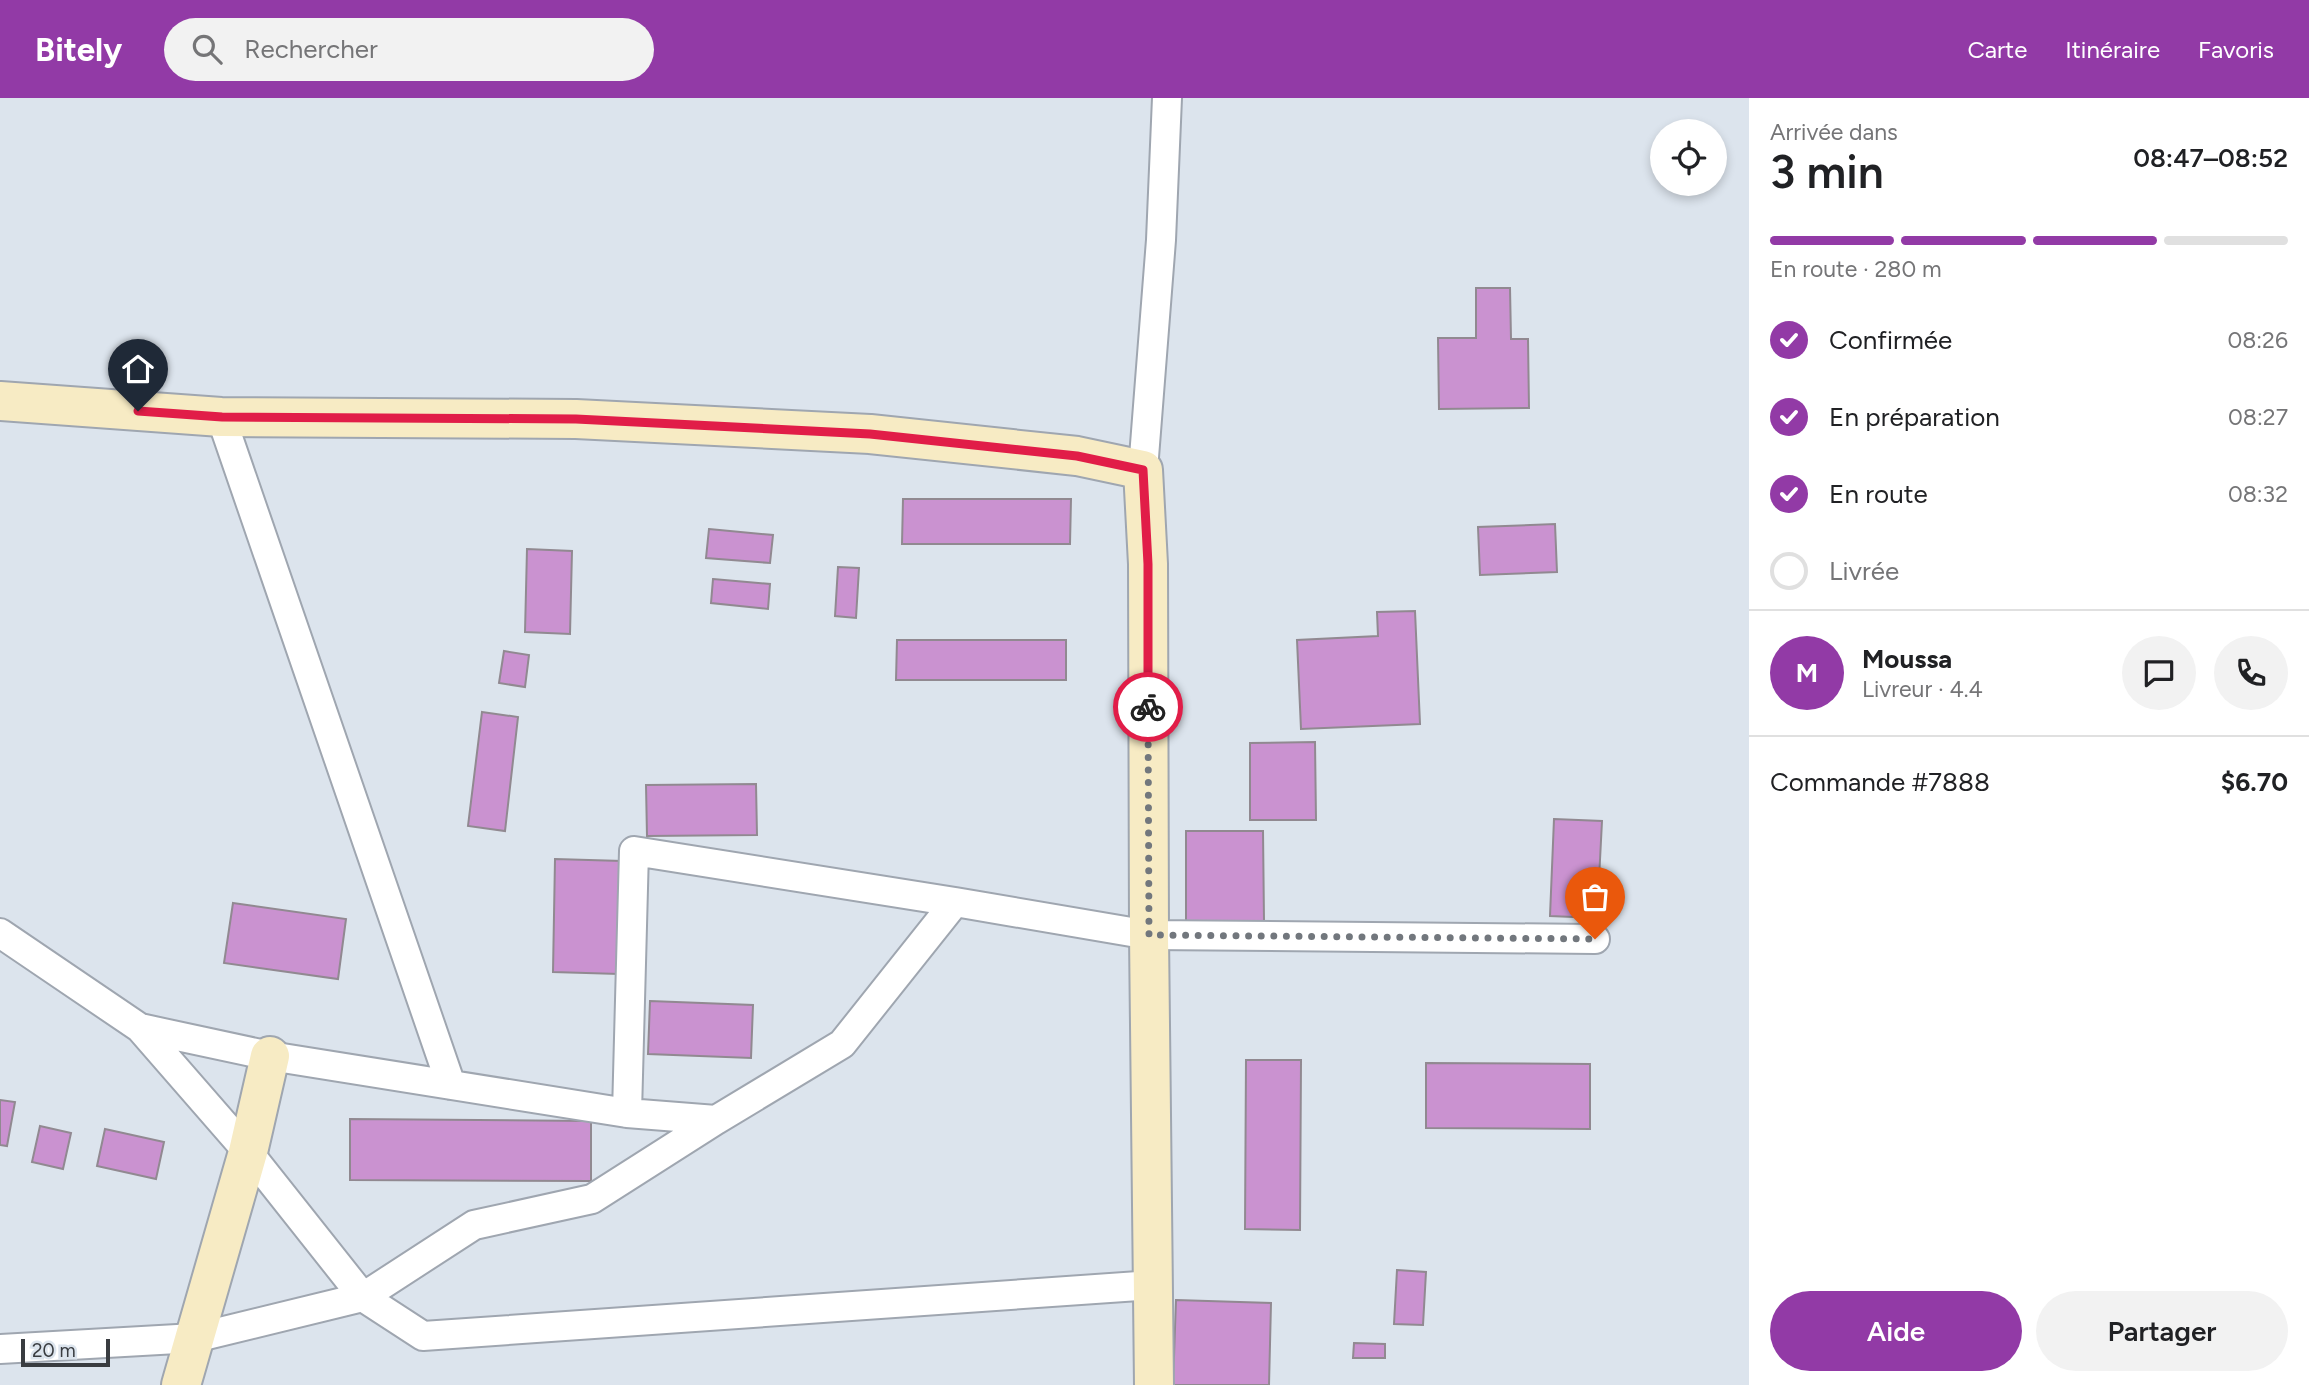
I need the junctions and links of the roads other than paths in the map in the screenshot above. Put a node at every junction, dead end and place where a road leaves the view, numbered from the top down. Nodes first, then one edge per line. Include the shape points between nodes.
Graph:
1 (1167, 98) edge
2 (0, 401) edge
3 (222, 417) junction
4 (1143, 470) junction
5 (955, 902) junction
6 (0, 933) edge
7 (1149, 935) junction
8 (1595, 939) dead end
9 (140, 1028) junction
10 (270, 1056) junction
11 (451, 1085) junction
12 (626, 1113) junction
13 (716, 1119) junction
14 (248, 1152) junction
15 (1153, 1285) junction
16 (363, 1297) junction
17 (195, 1338) junction
18 (0, 1349) edge
19 (181, 1385) edge
20 (1154, 1385) edge

1 - 4 street
2 - 3 main road
3 - 4 main road via 576,419 870,434 1077,456
3 - 11 street
4 - 7 main road via 1148,564
5 - 7 street
5 - 12 street via 634,851
5 - 13 street via 842,1044
6 - 9 street
7 - 8 street
7 - 15 main road
9 - 10 street
9 - 14 street
10 - 11 street
10 - 14 main road
11 - 12 street
12 - 13 street
13 - 16 street via 592,1199 474,1225
14 - 16 street
14 - 17 main road
15 - 16 street via 424,1336
15 - 20 main road
16 - 17 street
17 - 18 street
17 - 19 main road

